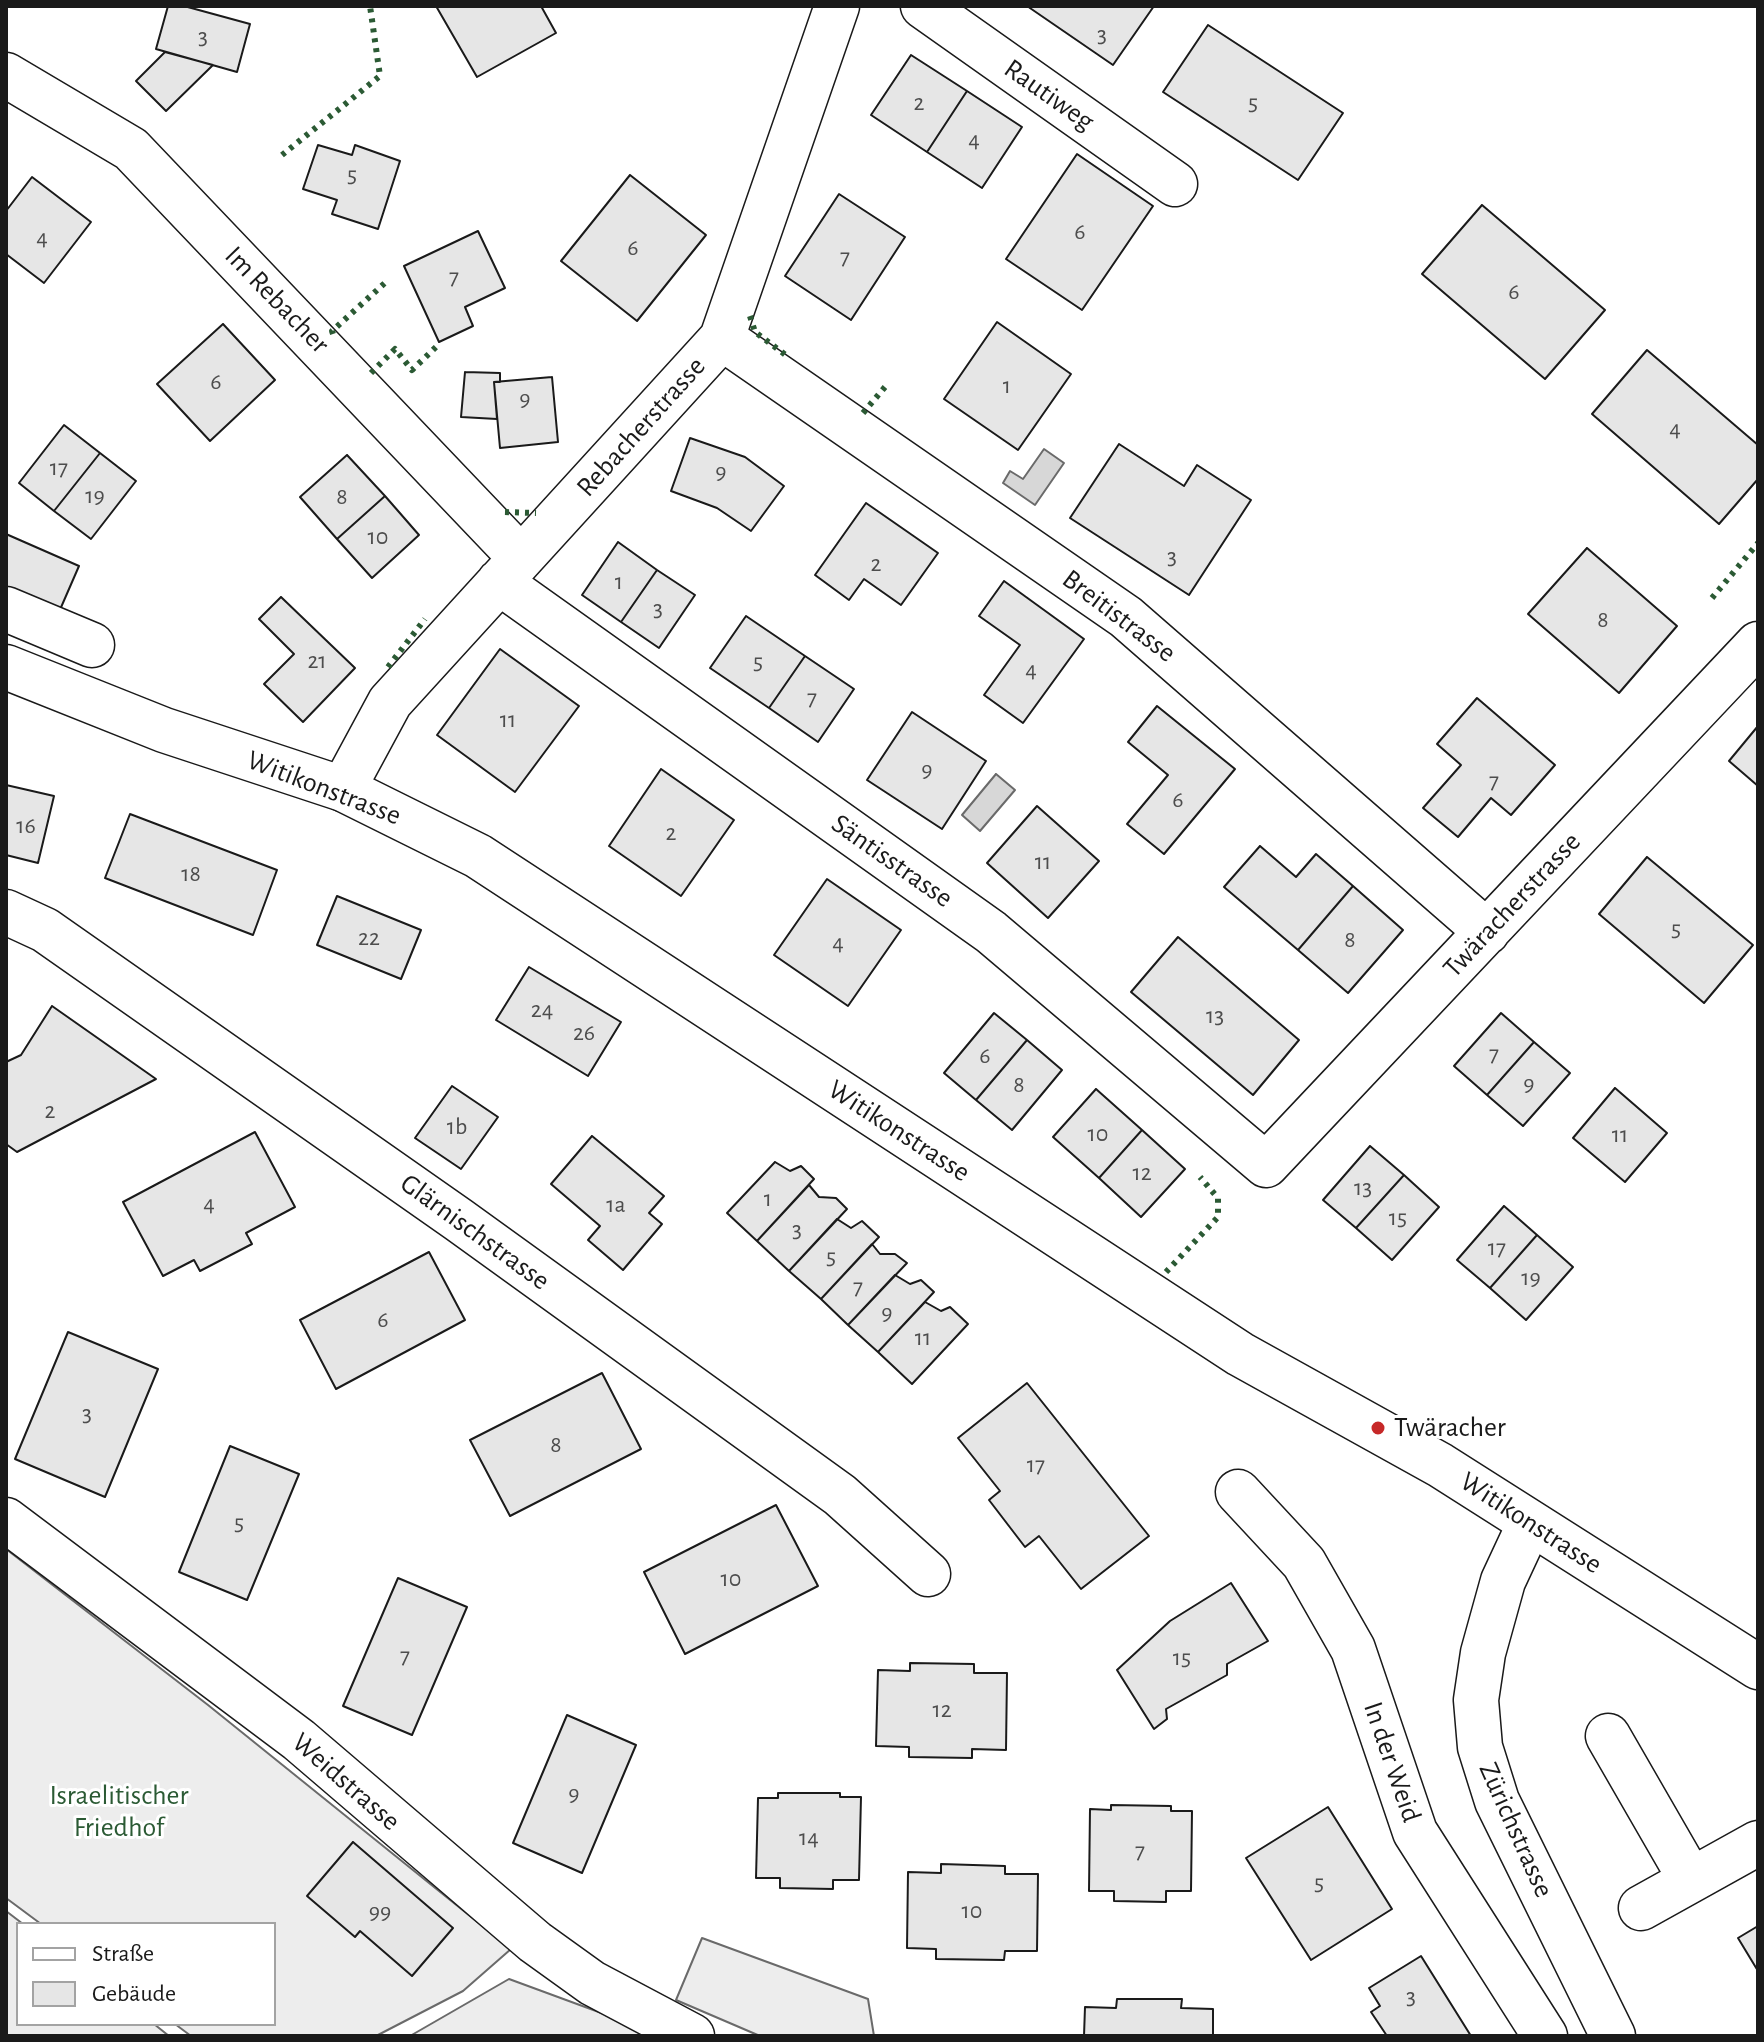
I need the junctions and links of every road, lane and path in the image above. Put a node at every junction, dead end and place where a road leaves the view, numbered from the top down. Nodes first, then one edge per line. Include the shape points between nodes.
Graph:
1 (837, 6) edge
2 (923, 6) edge
3 (6, 75) edge
4 (1175, 184) dead end
5 (722, 338) junction
6 (510, 570) junction
7 (6, 609) edge
8 (1758, 644) edge
9 (92, 645) dead end
10 (6, 667) edge
11 (343, 789) junction
12 (6, 912) edge
13 (1487, 932) junction
14 (1266, 1165) joint
15 (1238, 1492) dead end
16 (6, 1520) edge
17 (1530, 1523) junction
18 (928, 1574) dead end
19 (1758, 1667) edge
20 (1608, 1736) dead end
21 (1758, 1843) edge
22 (1691, 1880) junction
23 (1641, 1908) dead end
24 (692, 2036) edge
25 (1545, 2036) edge
26 (1613, 2036) edge

1 - 5 street, Rebacherstrasse
2 - 4 street, Rautiweg
3 - 6 street, Im Rebacher via 131,149
5 - 6 street, Rebacherstrasse
5 - 13 street, Breitistrasse via 1126,617
6 - 11 street, Rebacherstrasse via 390,702
6 - 14 street, Säntisstrasse via 991,932
7 - 9 street
8 - 13 street, Twäracherstrasse
10 - 11 street, Witikonstrasse via 164,730
11 - 17 street, Witikonstrasse via 478,856 1240,1354 1378,1428
12 - 18 street, Glärnischstrasse via 45,930 459,1220 840,1495
13 - 14 street, Twäracherstrasse
15 - 25 street, In der Weid via 1304,1563 1353,1649 1415,1832
16 - 24 street, Weidstrasse via 299,1740 480,1898 592,1983
17 - 19 street, Witikonstrasse
17 - 26 street, Zürichstrasse via 1503,1581 1483,1653 1476,1700 1480,1747 1497,1801
20 - 22 street
21 - 22 street
22 - 23 street

